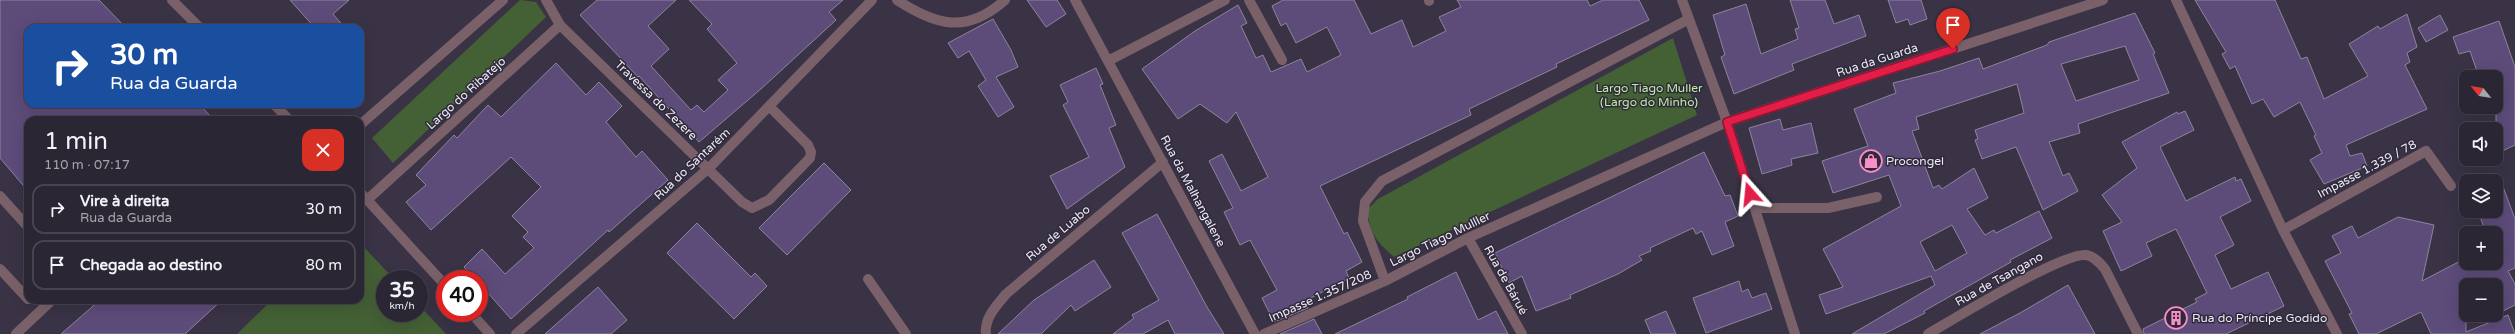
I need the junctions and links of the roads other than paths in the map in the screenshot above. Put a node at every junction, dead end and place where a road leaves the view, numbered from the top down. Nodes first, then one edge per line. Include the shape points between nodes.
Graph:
1 (172, 0) edge
2 (503, 0) edge
3 (546, 0) edge
4 (872, 0) edge
5 (897, 0) edge
6 (1006, 0) edge
7 (1075, 0) edge
8 (1225, 0) edge
9 (1248, 0) edge
10 (1682, 0) edge
11 (2103, 0) edge
12 (2176, 0) edge
13 (1689, 19) junction
14 (196, 24) edge
15 (560, 25) junction
16 (1282, 60) dead end
17 (1108, 62) junction
18 (770, 107) junction
19 (278, 108) edge
20 (285, 116) edge
21 (364, 122) edge
22 (1727, 122) junction
23 (1163, 162) junction
24 (709, 168) junction
25 (2451, 186) dead end
26 (0, 196) edge
27 (364, 196) edge
28 (1878, 197) dead end
29 (1755, 208) junction
30 (24, 223) edge
31 (2283, 230) junction
32 (1468, 238) junction
33 (0, 269) edge
34 (436, 274) edge
35 (868, 279) dead end
36 (1385, 282) junction
37 (24, 296) edge
38 (32, 304) edge
39 (47, 304) edge
40 (39, 311) junction
41 (479, 322) edge
42 (16, 334) edge
43 (490, 334) edge
44 (516, 334) edge
45 (906, 334) edge
46 (986, 334) edge
47 (1255, 334) edge
48 (1264, 334) edge
49 (1522, 334) edge
50 (1795, 334) edge
51 (1928, 334) edge
52 (2138, 334) edge
53 (2337, 334) edge

1 - 14 street
2 - 21 street
3 - 15 street
4 - 18 street, Rua do Santarém
5 - 6 street via 915,12 938,22 956,23 974,21
7 - 17 street, Rua da Malhangalene
8 - 17 street
9 - 16 street
10 - 13 street
11 - 22 street, Rua da Guarda
12 - 31 street
13 - 22 street
13 - 36 street, Largo Tiago Mulller via 1382,180 1365,202 1363,222
15 - 24 street, Travessa do Zezere
15 - 27 street, Largo do Ribatejo
17 - 23 street, Rua da Malhangalene
18 - 24 street, Rua do Santarém
18 - 24 street, Travessa do Zezere via 808,145 811,152 810,158 769,200 758,206 746,206
19 - 20 street
22 - 29 street
22 - 32 street, Largo Tiago Mulller
23 - 46 street, Rua de Luabo via 1006,294 992,311
23 - 47 street, Rua da Malhangalene
24 - 44 street, Rua do Santarém
25 - 31 street, Impasse 1.339 / 78 via 2426,151
26 - 30 street
27 - 34 street
28 - 29 street via 1828,208
29 - 50 street
31 - 53 street
32 - 36 street, Largo Tiago Mulller
32 - 49 street, Rua de Bárué
33 - 37 street
35 - 45 street
36 - 48 street, Impasse 1.357/208
38 - 40 street
39 - 40 street
40 - 42 street
41 - 43 street
51 - 52 street, Rua de Tsangano via 2058,261 2086,255 2098,261 2105,269

